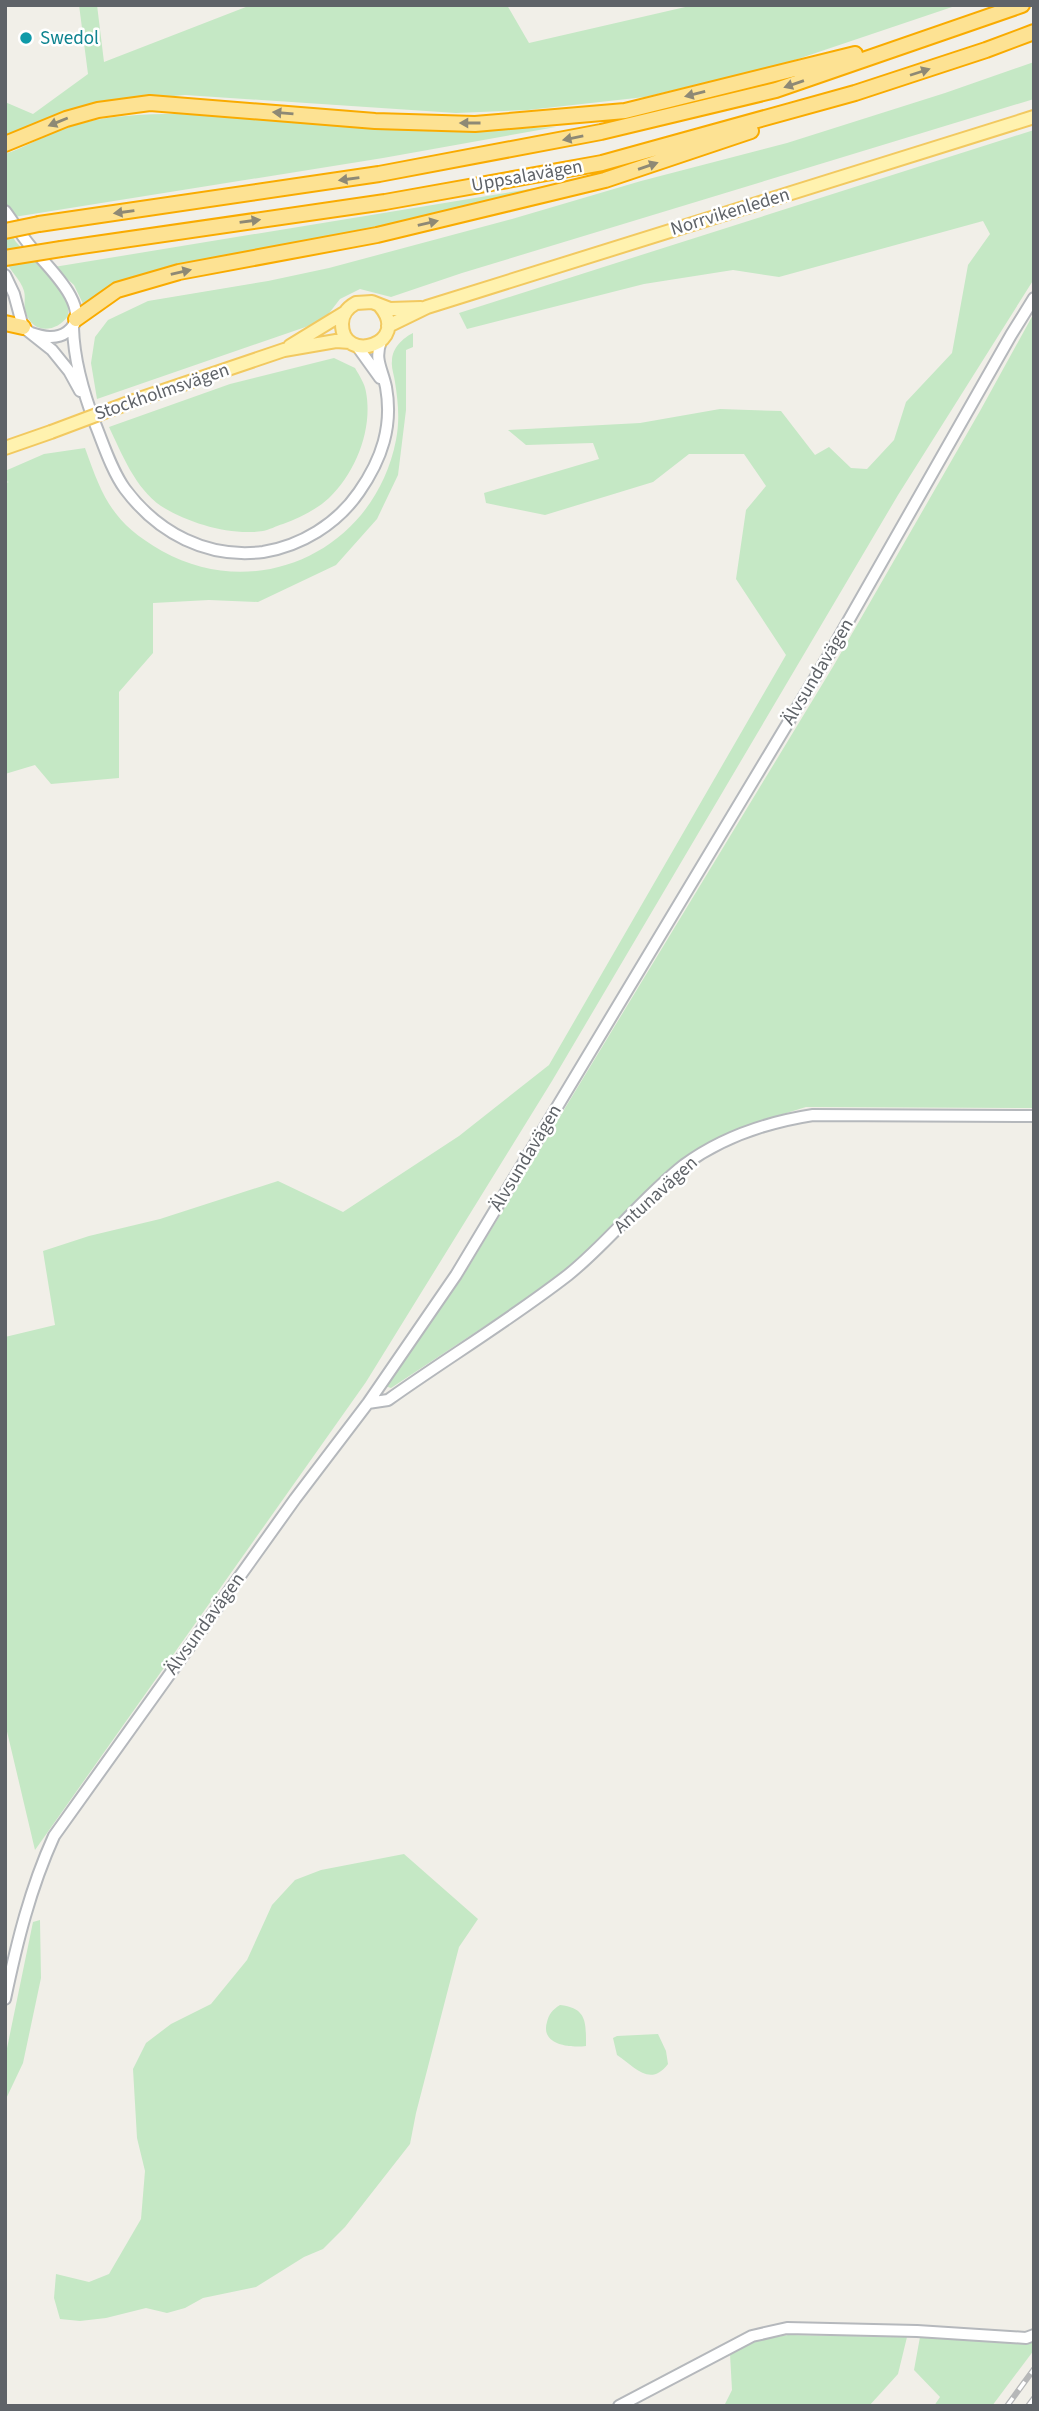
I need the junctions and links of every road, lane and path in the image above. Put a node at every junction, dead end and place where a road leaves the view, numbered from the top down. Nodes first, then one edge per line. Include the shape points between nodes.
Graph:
1 (1022, 5) edge
2 (951, 30) junction
3 (1034, 32) edge
4 (855, 93) junction
5 (1034, 117) edge
6 (5, 144) edge
7 (5, 211) edge
8 (5, 231) edge
9 (5, 258) edge
10 (5, 275) edge
11 (1034, 298) edge
12 (380, 306) junction
13 (427, 307) junction
14 (344, 313) junction
15 (5, 323) edge
16 (75, 324) junction
17 (388, 326) junction
18 (27, 330) junction
19 (381, 341) junction
20 (353, 344) junction
21 (284, 350) junction
22 (386, 386) junction
23 (87, 402) junction
24 (5, 450) edge
25 (1034, 1116) edge
26 (368, 1403) junction
27 (5, 2000) edge
28 (1034, 2335) edge
29 (619, 2406) edge

1 - 2 highway, Uppsalavägen
2 -> 6 highway via 625,111 475,124 150,103 66,119
2 -> 8 highway, Uppsalavägen, bridge via 776,90 601,132 379,174
4 -> 3 highway, Uppsalavägen
9 -> 4 highway, Uppsalavägen, bridge via 385,202 602,163
16 -> 4 highway via 117,290 179,272 377,235 605,180
5 - 13 main road, Norrvikenleden
7 - 16 street via 66,287 74,303
10 - 18 street
11 - 26 street, Älvsundavägen via 830,653 464,1263
12 - 13 main road, Norrvikenleden
12 - 14 main road via 363,301
12 - 17 main road
13 - 17 main road, Norrvikenleden
14 - 20 main road via 342,328
14 - 21 main road, Stockholmsvägen
15 - 18 highway
16 - 18 street via 64,335 49,338
16 - 23 street
17 - 19 main road
18 - 23 street via 52,350
19 - 20 main road via 365,348
19 - 22 street via 377,356
20 - 21 main road, Stockholmsvägen via 336,341
20 - 22 street
21 - 24 main road, Stockholmsvägen, bridge
22 - 23 street via 389,416 384,447 358,494 338,517 310,537 279,549 245,554 212,550 179,538 148,515 123,487
25 - 26 street, Antunavägen via 813,1115 751,1130 684,1166 579,1266 540,1296 388,1400
26 - 27 street, Älvsundavägen via 54,1836 27,1904
28 - 29 street via 773,2329 738,2342

